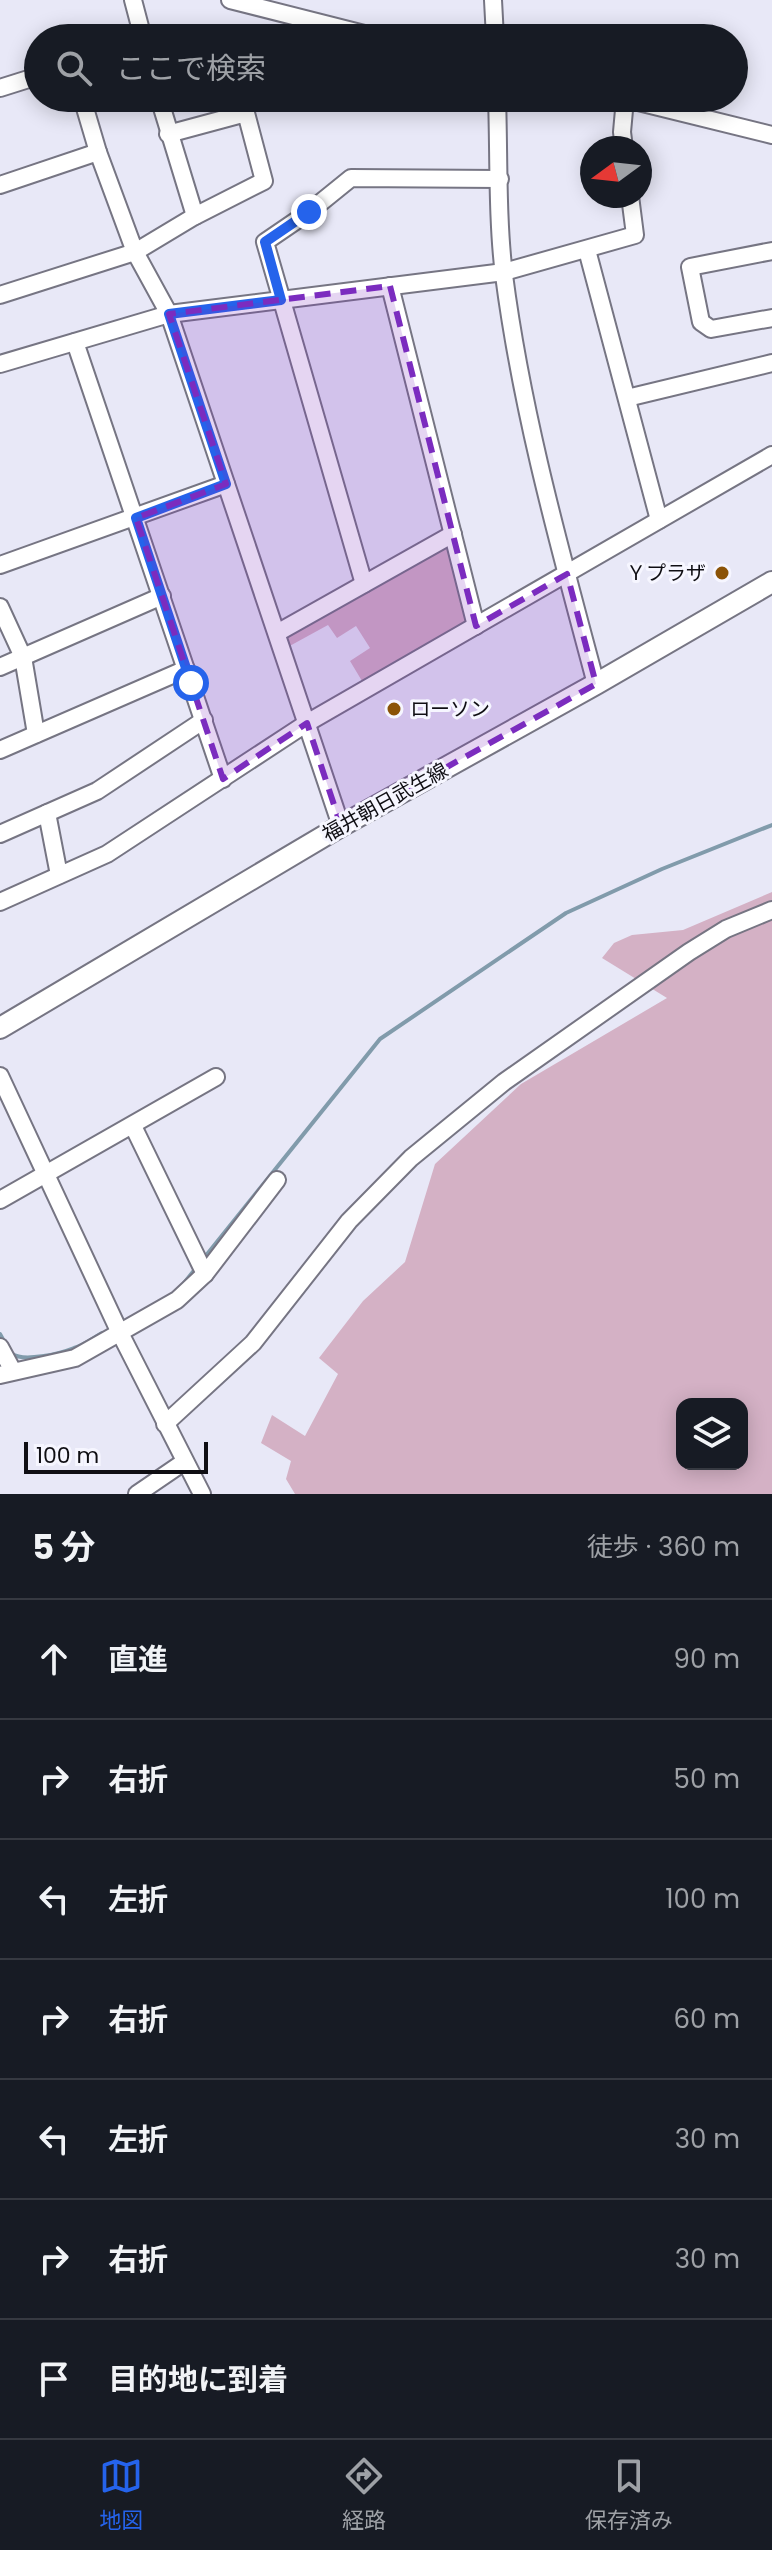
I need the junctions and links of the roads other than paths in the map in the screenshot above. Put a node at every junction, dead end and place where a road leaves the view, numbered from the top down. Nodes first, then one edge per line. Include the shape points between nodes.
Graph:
1 (133, 0) edge
2 (230, 0) edge
3 (493, 0) edge
4 (139, 24) edge
5 (325, 24) edge
6 (494, 24) edge
7 (24, 80) edge
8 (0, 88) edge
9 (86, 112) edge
10 (162, 112) edge
11 (498, 112) edge
12 (623, 112) edge
13 (680, 112) edge
14 (168, 134) junction
15 (772, 135) edge
16 (622, 136) edge
17 (98, 152) junction
18 (500, 179) junction
19 (0, 185) edge
20 (632, 208) edge
21 (195, 216) junction
22 (587, 250) junction
23 (772, 251) edge
24 (135, 252) junction
25 (504, 272) junction
26 (390, 286) junction
27 (0, 295) edge
28 (281, 300) junction
29 (169, 314) junction
30 (772, 318) edge
31 (75, 342) junction
32 (772, 363) edge
33 (0, 364) edge
34 (627, 398) junction
35 (772, 455) edge
36 (226, 484) junction
37 (136, 518) junction
38 (659, 520) junction
39 (453, 534) junction
40 (0, 565) edge
41 (567, 574) junction
42 (772, 582) edge
43 (364, 584) junction
44 (162, 596) junction
45 (0, 607) edge
46 (476, 626) junction
47 (277, 633) junction
48 (23, 657) junction
49 (0, 667) edge
50 (186, 669) junction
51 (596, 684) junction
52 (204, 720) junction
53 (307, 723) junction
54 (36, 734) junction
55 (0, 750) edge
56 (223, 779) junction
57 (47, 813) junction
58 (341, 826) junction
59 (0, 834) edge
60 (59, 875) junction
61 (0, 902) edge
62 (772, 910) edge
63 (0, 1028) edge
64 (0, 1076) edge
65 (216, 1077) dead end
66 (133, 1126) junction
67 (45, 1173) junction
68 (277, 1180) dead end
69 (0, 1200) edge
70 (205, 1274) junction
71 (120, 1333) junction
72 (0, 1347) edge
73 (7, 1373) edge
74 (165, 1424) junction
75 (184, 1462) junction
76 (137, 1494) edge
77 (202, 1494) edge

1 - 4 street
2 - 5 street
3 - 6 street
7 - 8 street
9 - 17 street
10 - 14 street
11 - 18 street
12 - 16 street
13 - 15 street
14 - 21 street
14 - 21 street via 246,113 264,181
17 - 19 street
17 - 24 street
18 - 25 street
18 - 28 street via 351,178 265,242
20 - 22 street via 635,235
21 - 24 street
22 - 25 street
22 - 34 street
23 - 30 street via 690,267 701,322 711,329
24 - 27 street
24 - 29 street
25 - 26 street
25 - 41 street via 524,398
26 - 28 street
26 - 39 street
28 - 29 street
28 - 43 street
29 - 31 street
29 - 36 street
31 - 33 street
31 - 37 street
32 - 34 street
34 - 38 street
35 - 38 street
36 - 37 street
36 - 47 street
37 - 40 street
37 - 44 street
38 - 41 street
39 - 43 street
39 - 46 street
41 - 46 street
41 - 51 street
42 - 51 main road, 福井朝日武生線
43 - 47 street
44 - 48 street
44 - 50 street
45 - 48 street
46 - 53 street
47 - 53 street
48 - 49 street
48 - 54 street
50 - 52 street
50 - 54 street
51 - 58 main road, 福井朝日武生線
52 - 56 street
52 - 57 street via 97,791
53 - 56 street
53 - 58 street
54 - 55 street
56 - 60 street via 107,854
57 - 59 street
57 - 60 street
58 - 63 main road, 福井朝日武生線
60 - 61 street
62 - 74 street via 689,952 504,1082 411,1158 349,1221 253,1343
64 - 67 street
65 - 66 street
66 - 67 street
66 - 70 street
67 - 69 street
67 - 71 street
68 - 70 street
70 - 71 street via 177,1300
71 - 73 street via 75,1358
71 - 74 street
72 - 73 street
74 - 75 street
75 - 76 street
75 - 77 street

